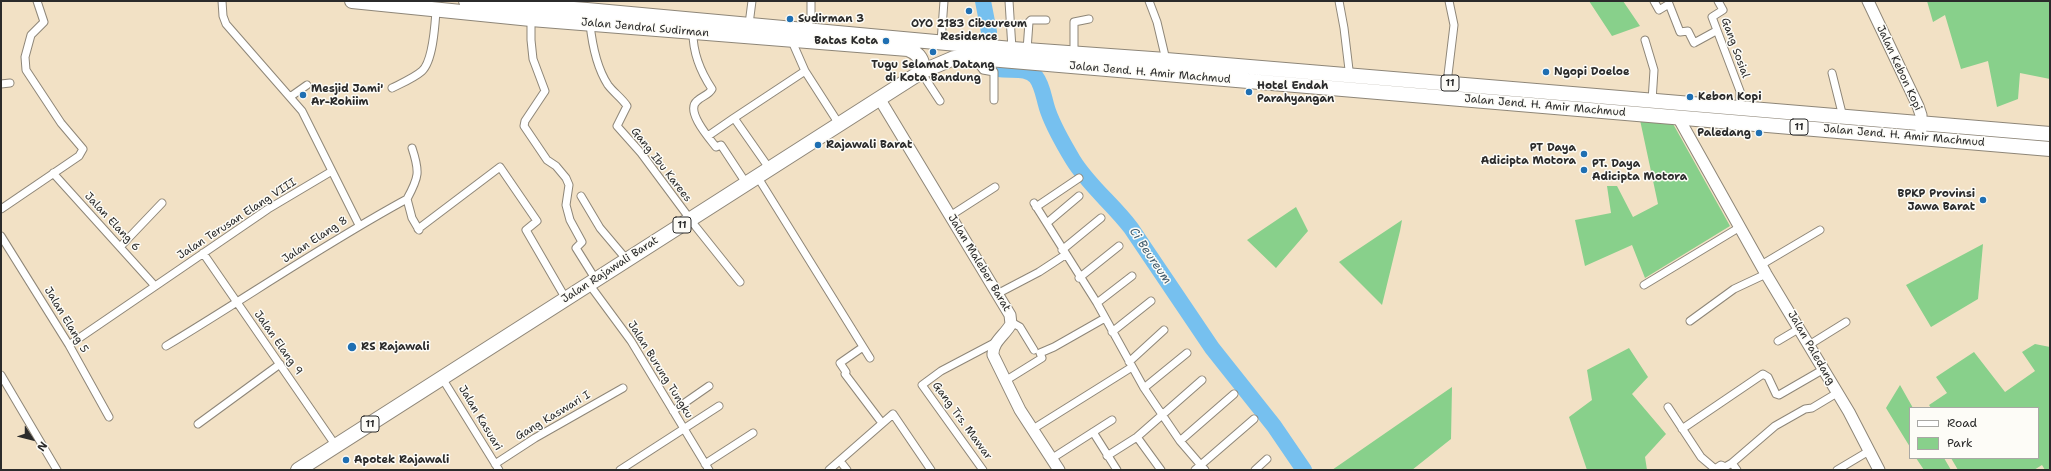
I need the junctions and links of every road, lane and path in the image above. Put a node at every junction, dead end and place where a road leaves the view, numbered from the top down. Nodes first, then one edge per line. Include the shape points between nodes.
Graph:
1 (37, 1) edge
2 (222, 1) edge
3 (352, 1) edge
4 (466, 1) edge
5 (752, 1) edge
6 (811, 1) edge
7 (944, 1) edge
8 (1009, 1) edge
9 (1149, 1) edge
10 (1339, 1) edge
11 (1449, 1) edge
12 (1654, 1) edge
13 (1718, 1) edge
14 (1725, 1) edge
15 (1868, 1) edge
16 (371, 2) edge
17 (488, 2) edge
18 (524, 3) edge
19 (586, 5) edge
20 (436, 6) edge
21 (1722, 10) junction
22 (531, 19) junction
23 (1089, 19) dead end
24 (1046, 20) dead end
25 (590, 24) junction
26 (749, 24) junction
27 (717, 28) junction
28 (807, 30) junction
29 (1716, 31) junction
30 (693, 33) junction
31 (791, 39) junction
32 (1645, 40) dead end
33 (941, 42) junction
34 (1012, 49) junction
35 (1028, 50) junction
36 (974, 53) junction
37 (1074, 53) junction
38 (1166, 60) junction
39 (805, 71) junction
40 (921, 72) junction
41 (1832, 73) dead end
42 (1350, 75) junction
43 (10, 83) dead end
44 (1447, 83) junction
45 (1, 84) edge
46 (307, 85) dead end
47 (392, 88) dead end
48 (1349, 89) junction
49 (290, 97) junction
50 (879, 98) junction
51 (940, 100) dead end
52 (994, 100) dead end
53 (1652, 101) junction
54 (1740, 108) junction
55 (1843, 117) junction
56 (734, 118) junction
57 (1678, 118) junction
58 (839, 124) junction
59 (1920, 131) junction
60 (2050, 134) edge
61 (708, 136) junction
62 (412, 148) dead end
63 (2050, 148) edge
64 (769, 168) junction
65 (332, 171) junction
66 (52, 173) junction
67 (1079, 178) dead end
68 (751, 180) junction
69 (995, 187) dead end
70 (581, 196) dead end
71 (1079, 196) dead end
72 (407, 199) junction
73 (162, 204) dead end
74 (1, 210) edge
75 (950, 216) junction
76 (1101, 218) dead end
77 (690, 219) junction
78 (1047, 223) junction
79 (359, 225) junction
80 (1740, 227) junction
81 (1820, 230) dead end
82 (1, 236) edge
83 (120, 246) junction
84 (1119, 246) dead end
85 (203, 253) junction
86 (1064, 253) junction
87 (627, 260) junction
88 (1764, 270) junction
89 (1132, 276) dead end
90 (1079, 278) junction
91 (592, 282) junction
92 (740, 282) dead end
93 (1644, 285) dead end
94 (155, 286) junction
95 (997, 294) junction
96 (566, 299) junction
97 (1151, 301) dead end
98 (237, 303) junction
99 (1097, 303) junction
100 (1105, 318) junction
101 (1690, 321) dead end
102 (1011, 322) junction
103 (1846, 322) dead end
104 (1800, 328) junction
105 (1164, 330) dead end
106 (1112, 332) junction
107 (1778, 341) dead end
108 (997, 342) junction
109 (69, 345) junction
110 (1809, 345) junction
111 (166, 346) dead end
112 (863, 347) junction
113 (1034, 350) dead end
114 (1187, 353) dead end
115 (870, 358) dead end
116 (280, 364) junction
117 (1131, 365) junction
118 (1824, 369) junction
119 (1, 374) edge
120 (442, 378) junction
121 (1202, 380) dead end
122 (1005, 381) junction
123 (709, 386) dead end
124 (623, 388) dead end
125 (1144, 388) junction
126 (1837, 393) junction
127 (1234, 394) dead end
128 (719, 406) dead end
129 (1668, 407) dead end
130 (673, 411) junction
131 (1162, 415) junction
132 (109, 417) dead end
133 (1254, 419) dead end
134 (1112, 420) dead end
135 (882, 423) junction
136 (198, 424) dead end
137 (1682, 428) junction
138 (685, 429) junction
139 (1033, 429) junction
140 (1092, 432) junction
141 (753, 433) dead end
142 (1137, 437) junction
143 (1180, 441) junction
144 (336, 446) junction
145 (1869, 452) junction
146 (1107, 456) junction
147 (1051, 459) junction
148 (1267, 459) dead end
149 (840, 460) junction
150 (1732, 463) junction
151 (497, 467) edge
152 (707, 467) edge
153 (1200, 468) edge
154 (57, 470) edge
155 (298, 470) edge
156 (620, 470) edge
157 (829, 470) edge
158 (847, 470) edge
159 (931, 470) edge
160 (983, 470) edge
161 (1059, 470) edge
162 (1117, 470) edge
163 (1161, 470) edge
164 (1255, 470) edge
165 (1737, 470) edge
166 (1837, 470) edge
167 (1879, 470) edge

1 - 66 street via 44,22 31,35 25,57 26,70 83,149 79,156
2 - 49 street via 226,24
3 - 16 highway, Jalan Jendral Sudirman / 11
4 - 17 highway, Jalan Jendral Sudirman / 11
5 - 26 street
6 - 28 street via 811,17
7 - 33 street
8 - 34 street
9 - 38 street
10 - 42 street
11 - 44 street via 1454,25
12 - 29 street via 1659,10 1669,4 1680,32 1688,31 1694,43
13 - 21 street, Gang Sosial
14 - 21 street
15 - 59 street, Jalan Kebon Kopi via 1918,106
16 - 20 highway, Jalan Jendral Sudirman / 11
17 - 18 highway, Jalan Jendral Sudirman / 11
18 - 19 highway, Jalan Jendral Sudirman / 11
19 - 25 highway
19 - 27 highway, Jalan Jendral Sudirman / 11
20 - 22 highway, Jalan Jendral Sudirman / 11
20 - 47 street via 430,55 426,66 422,71
21 - 29 street, Gang Sosial via 1712,17
22 - 25 highway, Jalan Jendral Sudirman / 11
22 - 91 street, Jalan Burung Tungku via 533,59 545,91 524,126 547,160 566,178 569,185 566,205 570,220 582,242 576,248
23 - 37 street via 1074,22
24 - 35 street via 1029,22
25 - 30 highway, Jalan Jendral Sudirman / 11
25 - 77 street, Gang Ibu Karees via 604,77 627,106 617,123 620,130
26 - 27 highway, Jalan Jendral Sudirman / 11
26 - 28 highway, Jalan Jendral Sudirman / 11
27 - 30 highway, Jalan Jendral Sudirman / 11
27 - 31 highway, Jalan Jendral Sudirman / 11
28 - 33 highway, Jalan Jendral Sudirman / 11
29 - 54 street, Gang Sosial via 1740,91
30 - 61 street via 693,46 698,65 712,89 696,101 693,110
31 - 39 street
31 - 40 highway, Jalan Jendral Sudirman / 11 via 908,49 920,57
32 - 53 street via 1654,70
33 - 36 highway, Jalan Jendral Sudirman / 11
34 - 35 highway, Jalan Jend. H. Amir Machmud / 11
34 - 36 highway, Jalan Jend. H. Amir Machmud / 11
35 - 37 highway, Jalan Jend. H. Amir Machmud / 11
36 - 40 highway, Jalan Rajawali Barat / 11 via 954,58
36 - 48 highway, Jalan Jend. H. Amir Machmud / 11
36 - 52 street via 982,70 994,72
37 - 38 highway, Jalan Jend. H. Amir Machmud / 11
38 - 42 highway, Jalan Jend. H. Amir Machmud / 11
39 - 56 street
39 - 58 street
40 - 50 highway, Jalan Rajawali Barat / 11
40 - 51 street
41 - 55 street
42 - 44 highway, Jalan Jend. H. Amir Machmud / 11
42 - 48 street
43 - 45 street
44 - 53 highway, Jalan Jend. H. Amir Machmud / 11
46 - 49 street
48 - 57 highway, Jalan Jend. H. Amir Machmud / 11
49 - 65 street via 302,111
50 - 58 highway, Jalan Rajawali Barat / 11
50 - 75 street, Jalan Maleber Barat
53 - 54 highway, Jalan Jend. H. Amir Machmud / 11
54 - 55 highway, Jalan Jend. H. Amir Machmud / 11
55 - 59 highway, Jalan Jend. H. Amir Machmud / 11
56 - 61 street
56 - 64 street
57 - 59 highway, Jalan Jend. H. Amir Machmud / 11
57 - 80 street, Jalan Paledang
58 - 64 highway, Jalan Rajawali Barat / 11
59 - 60 highway, Jalan Jend. H. Amir Machmud / 11
59 - 63 highway, Jalan Jend. H. Amir Machmud / 11
61 - 68 street via 716,147 721,145
62 - 72 street via 419,169
64 - 68 highway, Jalan Rajawali Barat / 11
65 - 79 street
65 - 85 street, Jalan Terusan Elang VIII via 268,209
66 - 74 street
66 - 83 street, Jalan Elang 6
67 - 78 street via 1035,205
68 - 77 highway, Jalan Rajawali Barat / 11
68 - 112 street
69 - 75 street
70 - 87 street via 600,228
71 - 78 street
72 - 79 street, Jalan Elang 8
72 - 96 street via 412,218 419,230 500,167 537,221 526,230
73 - 83 street
75 - 95 street, Jalan Maleber Barat
76 - 86 street
77 - 87 highway, Jalan Rajawali Barat / 11
77 - 92 street, Gang Ibu Karees
78 - 86 street
79 - 98 street, Jalan Elang 8
80 - 88 street, Jalan Paledang
80 - 93 street
81 - 88 street
82 - 109 street, Jalan Elang 5
83 - 94 street, Jalan Elang 6
84 - 90 street
85 - 94 street, Jalan Terusan Elang VIII
85 - 98 street, Jalan Elang 9
86 - 90 street
86 - 95 street via 1039,272
87 - 91 highway, Jalan Rajawali Barat / 11
88 - 101 street
88 - 104 street, Jalan Paledang
89 - 99 street
90 - 99 street
91 - 96 highway, Jalan Rajawali Barat / 11
91 - 130 street, Jalan Burung Tungku
94 - 109 street, Jalan Terusan Elang VIII
95 - 102 street, Jalan Maleber Barat via 1010,315
96 - 120 highway, Jalan Rajawali Barat / 11
97 - 106 street
98 - 111 street, Jalan Elang 8
98 - 116 street, Jalan Elang 9
99 - 100 street
100 - 106 street
100 - 122 street via 1040,353 1042,358
102 - 108 street, Jalan Maleber Barat
102 - 113 street via 1020,326
103 - 110 street
104 - 107 street
104 - 110 street, Jalan Paledang
105 - 117 street
106 - 117 street
108 - 122 street via 993,355
108 - 160 street, Gang Trs. Mawar via 941,371 923,384 925,391
109 - 132 street, Jalan Elang 5
110 - 118 street, Jalan Paledang
112 - 115 street
112 - 135 street via 840,363 845,374
114 - 125 street
116 - 136 street
116 - 144 street, Jalan Elang 9
117 - 125 street
117 - 139 street
118 - 126 street, Jalan Paledang
118 - 137 street via 1779,395 1776,394 1768,377 1763,374
119 - 154 street
120 - 144 highway, Jalan Rajawali Barat / 11
120 - 151 street, Jalan Kasuari
121 - 131 street
122 - 139 street
123 - 130 street
124 - 151 street, Gang Kaswari I via 542,434
125 - 131 street
126 - 145 street, Jalan Paledang
126 - 150 street via 1775,426
127 - 143 street
128 - 138 street
129 - 137 street
130 - 138 street, Jalan Burung Tungku
131 - 142 street
131 - 143 street
133 - 153 street
134 - 140 street
135 - 149 street
135 - 159 street via 893,414
137 - 150 street via 1701,457 1715,469
138 - 152 street, Jalan Burung Tungku
138 - 156 street
139 - 147 street
140 - 146 street
140 - 147 street
141 - 152 street
142 - 146 street
142 - 163 street
143 - 153 street
144 - 155 highway, Jalan Rajawali Barat / 11
145 - 166 street
145 - 167 street, Jalan Paledang
146 - 162 street
147 - 161 street
148 - 164 street
149 - 157 street
149 - 158 street
150 - 165 street

